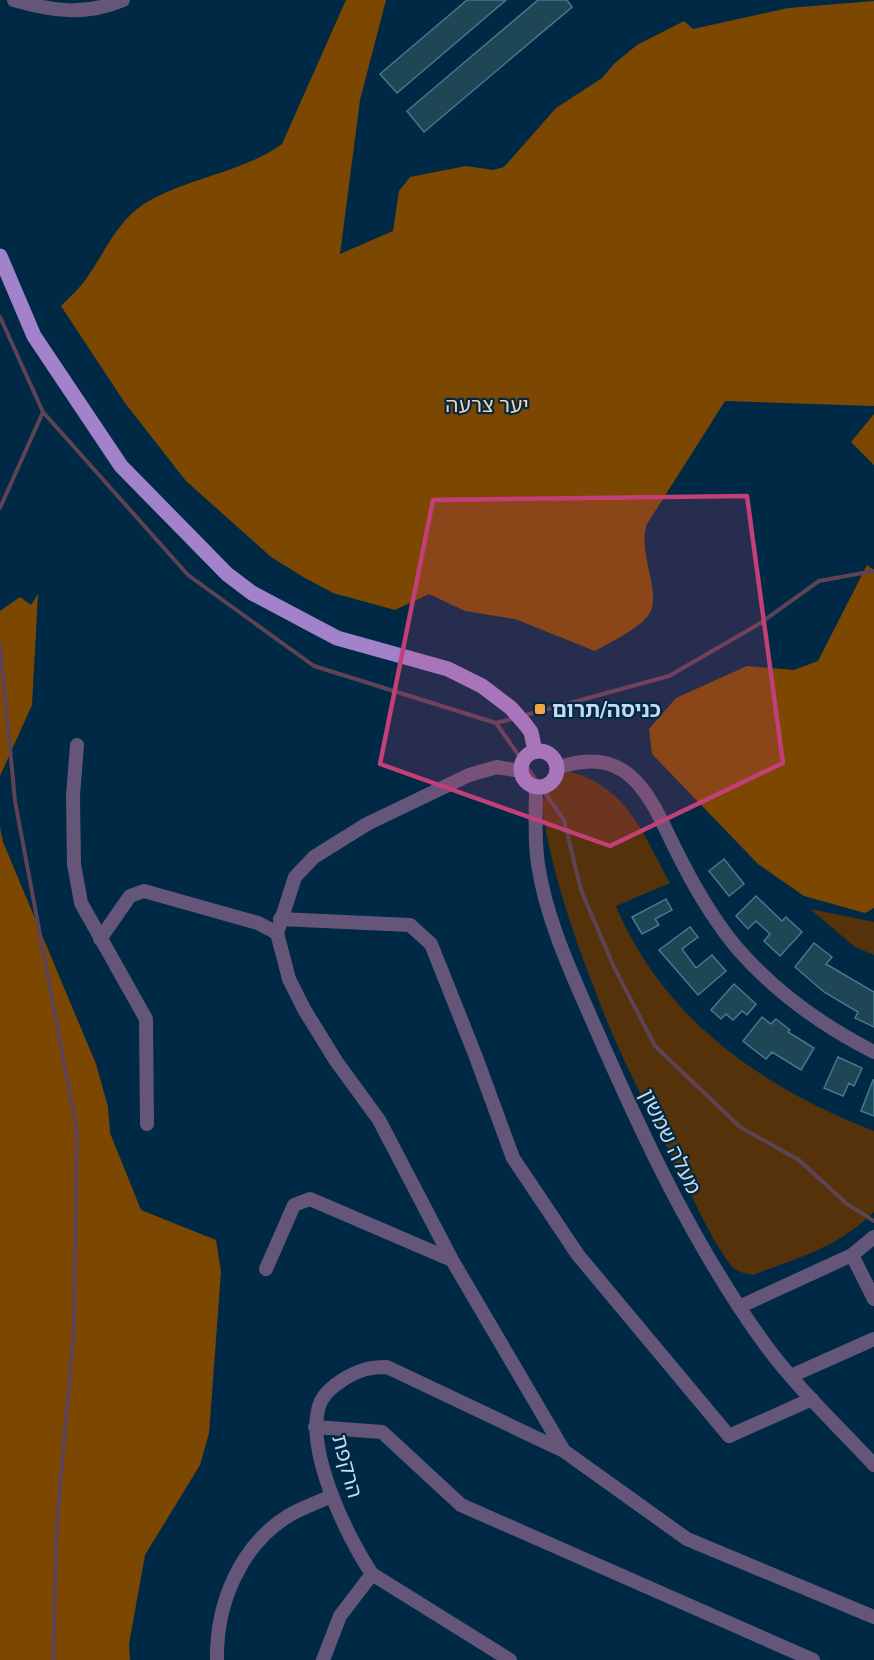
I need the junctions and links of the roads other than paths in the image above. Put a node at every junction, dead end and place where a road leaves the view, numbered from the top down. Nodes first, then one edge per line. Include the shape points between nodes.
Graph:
1 (14, 0) edge
2 (123, 0) edge
3 (0, 256) edge
4 (77, 745) dead end
5 (536, 751) junction
6 (557, 768) junction
7 (520, 771) junction
8 (536, 787) junction
9 (280, 919) junction
10 (277, 933) junction
11 (100, 939) junction
12 (874, 1052) edge
13 (147, 1124) dead end
14 (874, 1237) edge
15 (852, 1255) junction
16 (452, 1260) junction
17 (266, 1269) dead end
18 (874, 1299) edge
19 (739, 1307) junction
20 (874, 1339) edge
21 (791, 1376) junction
22 (812, 1399) junction
23 (315, 1427) junction
24 (564, 1451) junction
25 (874, 1465) edge
26 (331, 1496) junction
27 (372, 1574) junction
28 (874, 1617) edge
29 (217, 1660) edge
30 (323, 1660) edge
31 (510, 1660) edge
32 (813, 1660) edge

1 - 2 street via 51,10 88,10
3 - 5 main road via 34,336 115,458 227,574 252,593 337,638 448,669 482,686 525,724
4 - 11 street via 74,864 81,903
5 - 6 main road via 550,755
5 - 7 main road via 524,758
6 - 8 main road via 551,783
6 - 12 street via 581,760 604,763 623,770 641,785 700,894 757,970 814,1017
7 - 8 main road via 525,781
7 - 9 street via 497,767 469,775 330,846 295,877
8 - 19 street, מעלה שמשון via 538,864 561,944 636,1118 697,1239
9 - 10 street
9 - 22 street via 410,926 431,944 513,1158 578,1255 729,1436
10 - 11 street via 258,923 144,891 130,896
10 - 16 street via 282,958 304,1009 379,1120
11 - 13 street via 146,1019
14 - 15 street
15 - 18 street
15 - 19 street
16 - 17 street via 310,1199 294,1205
16 - 24 street
19 - 21 street, מעלה שמשון
20 - 21 street
21 - 22 street, מעלה שמשון
22 - 25 street, מעלה שמשון
23 - 24 street, הרקפת via 321,1400 336,1383 367,1367 387,1367
23 - 26 street, הרקפת
23 - 32 street via 382,1432 461,1505
24 - 28 street via 687,1539
26 - 27 street, הרקפת
26 - 29 street via 288,1516 245,1557 221,1610
27 - 30 street via 340,1616
27 - 31 street, הרקפת

